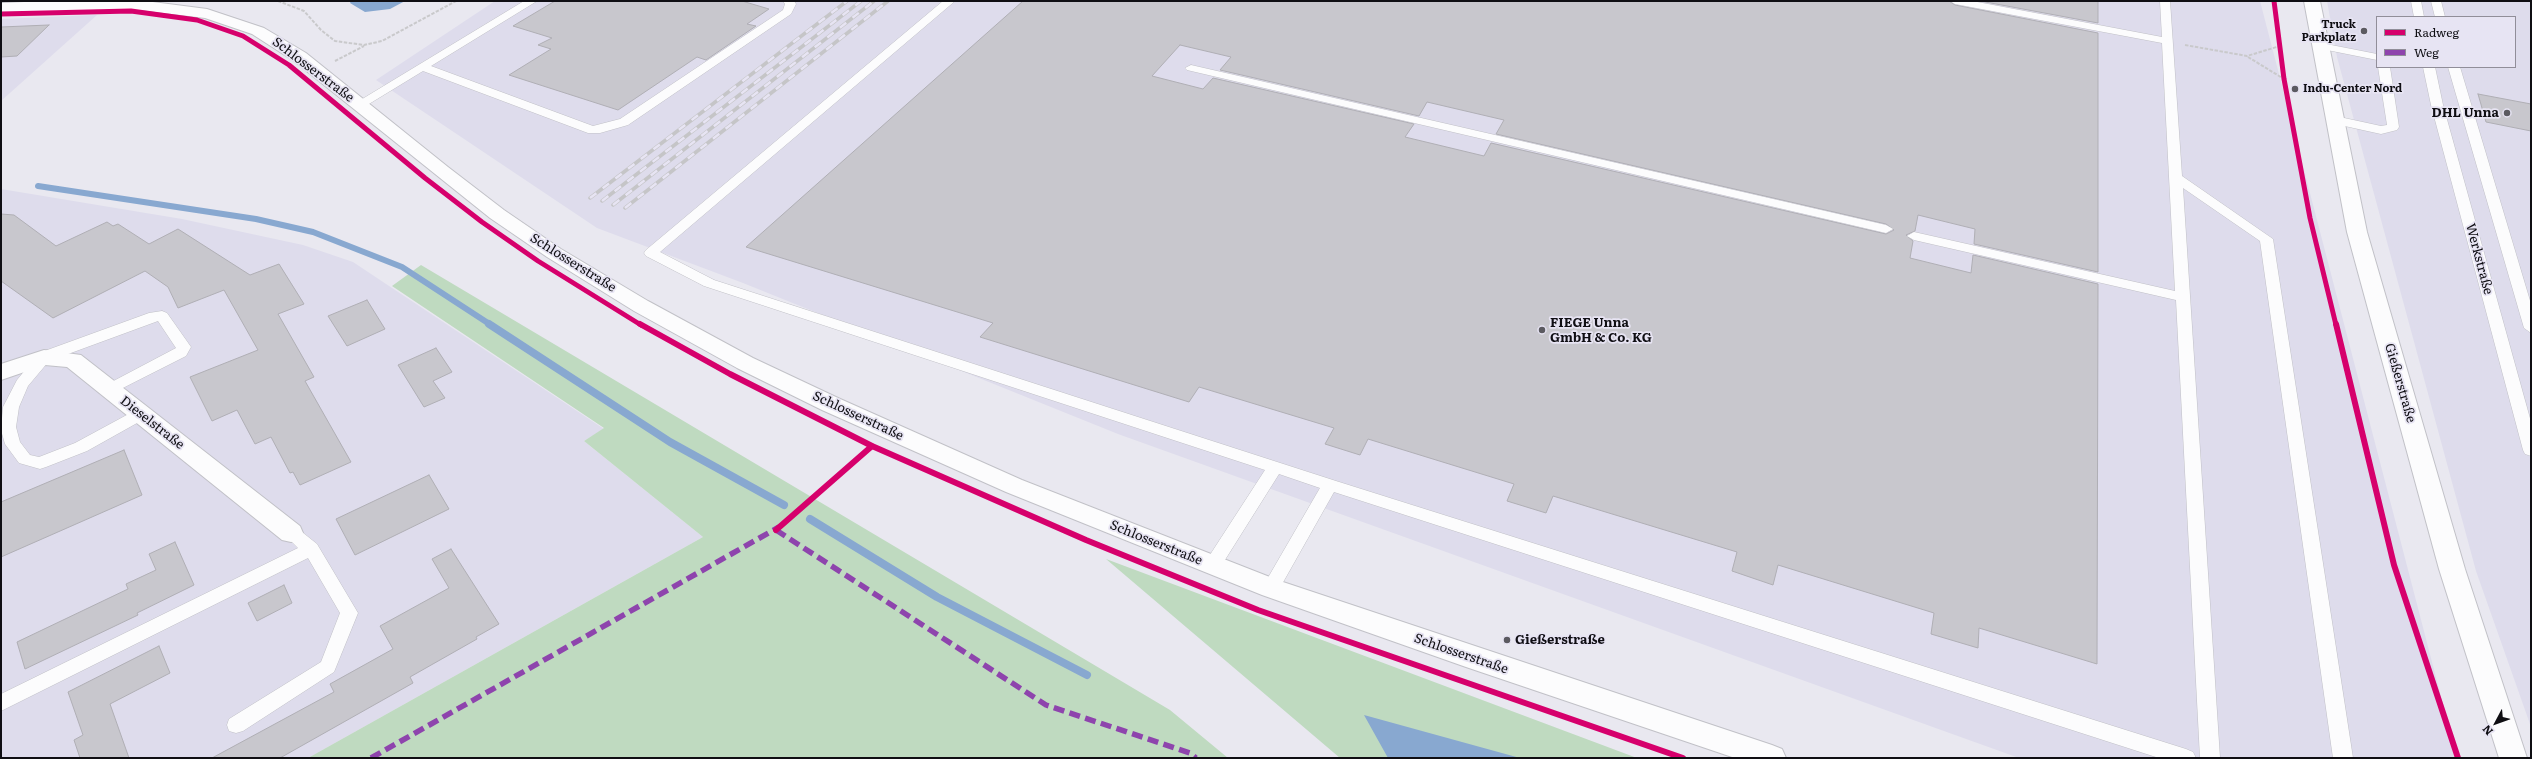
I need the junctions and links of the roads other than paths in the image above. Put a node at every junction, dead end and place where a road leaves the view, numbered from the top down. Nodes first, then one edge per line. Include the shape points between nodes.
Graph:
1 (532, 1) edge
2 (788, 1) edge
3 (950, 1) edge
4 (1955, 1) edge
5 (2165, 1) edge
6 (2312, 1) edge
7 (2416, 1) edge
8 (2436, 1) edge
9 (1, 8) edge
10 (2419, 16) edge
11 (2440, 16) edge
12 (2167, 41) junction
13 (2321, 46) junction
14 (2376, 57) edge
15 (423, 67) junction
16 (1191, 68) dead end
17 (2384, 68) edge
18 (2429, 68) edge
19 (2454, 68) edge
20 (360, 104) junction
21 (2335, 120) junction
22 (2174, 176) junction
23 (1886, 229) dead end
24 (1914, 236) dead end
25 (2182, 297) junction
26 (2531, 328) edge
27 (44, 357) junction
28 (1, 372) edge
29 (109, 390) junction
30 (141, 414) junction
31 (2531, 450) edge
32 (1275, 467) junction
33 (1330, 485) junction
34 (291, 533) joint
35 (311, 549) junction
36 (1212, 566) junction
37 (1271, 588) junction
38 (1, 703) edge
39 (236, 725) dead end
40 (1772, 758) edge
41 (2186, 758) edge
42 (2210, 758) edge
43 (2343, 758) edge
44 (2514, 758) edge

1 - 15 lane
2 - 15 lane via 791,4 788,12 624,122 600,129 592,130
3 - 32 lane via 651,252 708,283
4 - 12 lane
5 - 12 lane
6 - 13 street, Gießerstraße
7 - 10 lane
8 - 11 lane
9 - 20 street, Schlosserstraße via 132,5 207,14 258,31 280,42
12 - 22 lane
13 - 14 lane
13 - 21 street, Gießerstraße
15 - 20 lane
16 - 23 lane
17 - 21 lane via 2393,127 2381,130
18 - 31 lane, Werkstraße
19 - 26 lane
20 - 36 street, Schlosserstraße via 448,176 554,252 641,306 745,363 952,459
21 - 44 street, Gießerstraße via 2357,232 2452,569
22 - 25 lane
22 - 43 lane via 2266,239
24 - 25 lane
25 - 42 lane
27 - 28 street, Dieselstraße
27 - 29 street, Dieselstraße via 72,360
27 - 29 lane via 154,316 162,316 184,347 181,352
27 - 30 lane via 22,384 11,407 8,427 13,444 25,459 40,463 54,459
29 - 30 street, Dieselstraße
30 - 34 street, Dieselstraße
32 - 33 lane
32 - 36 lane
33 - 37 lane
33 - 41 lane
34 - 35 lane
35 - 38 lane
35 - 39 lane via 349,613 328,667
36 - 37 street, Schlosserstraße
37 - 40 street, Schlosserstraße

